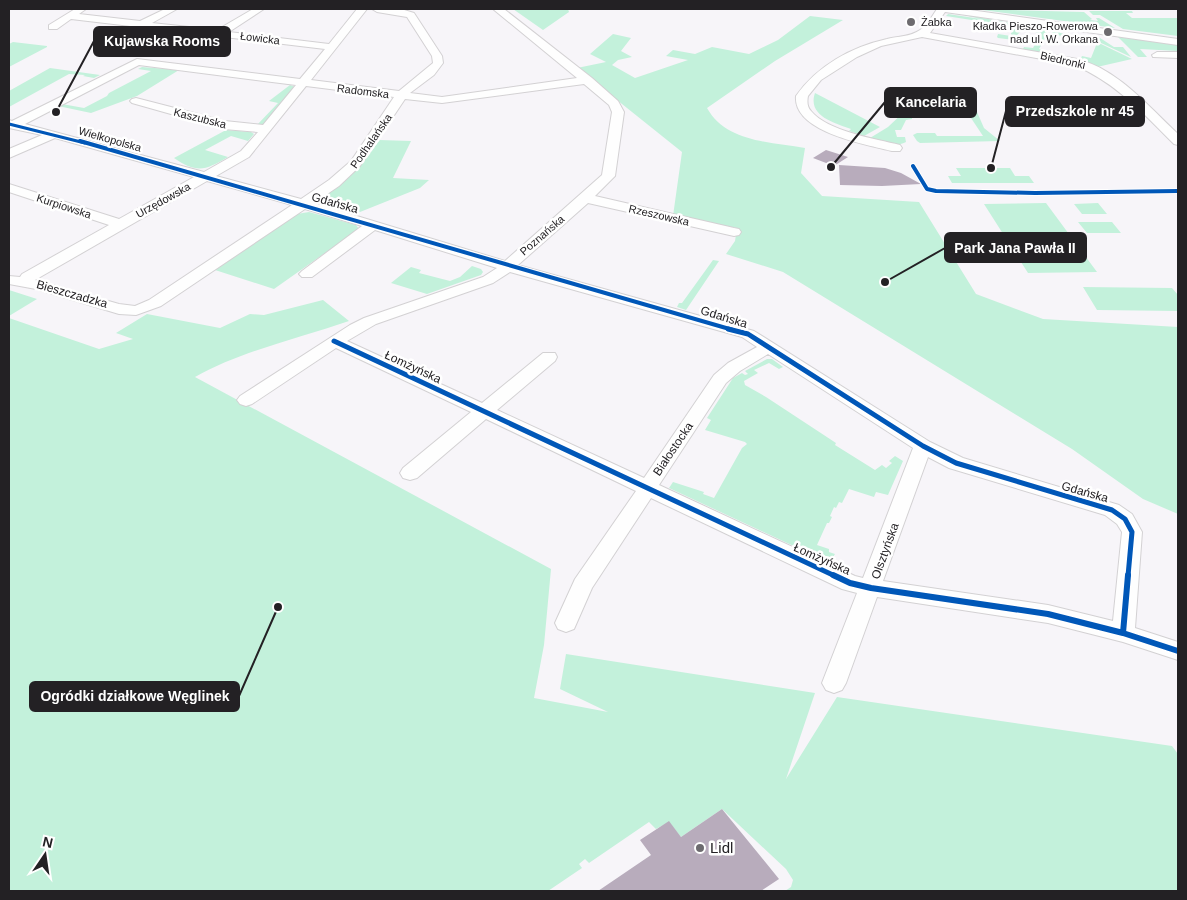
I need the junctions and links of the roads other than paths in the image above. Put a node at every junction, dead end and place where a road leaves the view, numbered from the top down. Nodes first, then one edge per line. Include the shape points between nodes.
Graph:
1 (81, 9) edge
2 (172, 9) edge
3 (259, 9) edge
4 (362, 9) edge
5 (377, 9) edge
6 (498, 9) edge
7 (943, 9) edge
8 (407, 10) edge
9 (69, 16) junction
10 (142, 24) junction
11 (53, 27) dead end
12 (220, 34) junction
13 (921, 34) junction
14 (1178, 42) edge
15 (332, 47) junction
16 (1157, 55) dead end
17 (1178, 55) edge
18 (588, 80) junction
19 (302, 84) junction
20 (401, 96) junction
21 (136, 101) dead end
22 (11, 124) edge
23 (266, 129) junction
24 (54, 134) junction
25 (1178, 141) edge
26 (896, 148) dead end
27 (9, 154) edge
28 (205, 176) junction
29 (9, 188) edge
30 (585, 198) junction
31 (302, 204) junction
32 (119, 224) junction
33 (374, 225) junction
34 (734, 232) dead end
35 (506, 266) junction
36 (307, 274) dead end
37 (9, 280) edge
38 (28, 281) junction
39 (135, 311) joint
40 (334, 342) junction
41 (769, 347) junction
42 (549, 357) dead end
43 (246, 400) dead end
44 (482, 411) junction
45 (923, 446) junction
46 (410, 473) dead end
47 (646, 488) junction
48 (871, 588) junction
49 (566, 622) dead end
50 (1123, 633) junction
51 (1178, 651) edge
52 (834, 683) dead end

1 - 9 street
2 - 10 street
3 - 12 street
4 - 15 street, Urzędowska
5 - 8 street
6 - 18 street, Poznańska
7 - 13 street
7 - 14 street
8 - 20 street, Podhalańska via 438,60 436,66
9 - 10 street, Łowicka
9 - 11 street
10 - 12 street, Łowicka
12 - 15 street, Łowicka
13 - 25 street, Biedronki via 1077,62 1094,68 1121,86
13 - 26 street via 858,52 824,73 802,96 804,110 818,123
15 - 19 street, Urzędowska
16 - 17 street
18 - 20 street, Radomska via 455,99
18 - 30 street, Poznańska via 614,103 618,112 608,176
19 - 20 street, Radomska
19 - 22 street, Radomska via 137,62
19 - 23 street, Urzędowska
20 - 31 street, Podhalańska via 352,169
21 - 23 street, Kaszubska via 224,125
22 - 24 street, Wielkopolska
23 - 28 street, Urzędowska via 245,154
24 - 27 street
24 - 28 street, Wielkopolska
28 - 31 street, Gdańska
28 - 32 street, Urzędowska
29 - 32 street, Kurpiowska
30 - 34 street, Rzeszowska
30 - 35 street, Poznańska
31 - 33 street, Gdańska
31 - 39 street, Podhalańska via 155,302
32 - 38 street, Urzędowska via 28,277
33 - 35 street, Gdańska
33 - 36 street, Gdańska
35 - 40 street, Poznańska via 492,278 370,321
35 - 41 street, Gdańska via 740,332
37 - 38 street, Bieszczadzka
38 - 39 street, Bieszczadzka
40 - 43 street, Poznańska
40 - 44 street, Łomżyńska
41 - 45 street, Gdańska
41 - 47 street, Białostocka via 734,366 720,378
42 - 44 street
44 - 46 street
44 - 47 street, Łomżyńska
45 - 48 street, Olsztyńska
45 - 50 street, Gdańska via 956,463 1112,510 1124,519 1132,532
47 - 48 street, Łomżyńska via 841,579
47 - 49 street, Białostocka via 583,585
48 - 50 street, Łomżyńska via 1048,614
48 - 52 street, Olsztyńska
50 - 51 street, Łomżyńska

